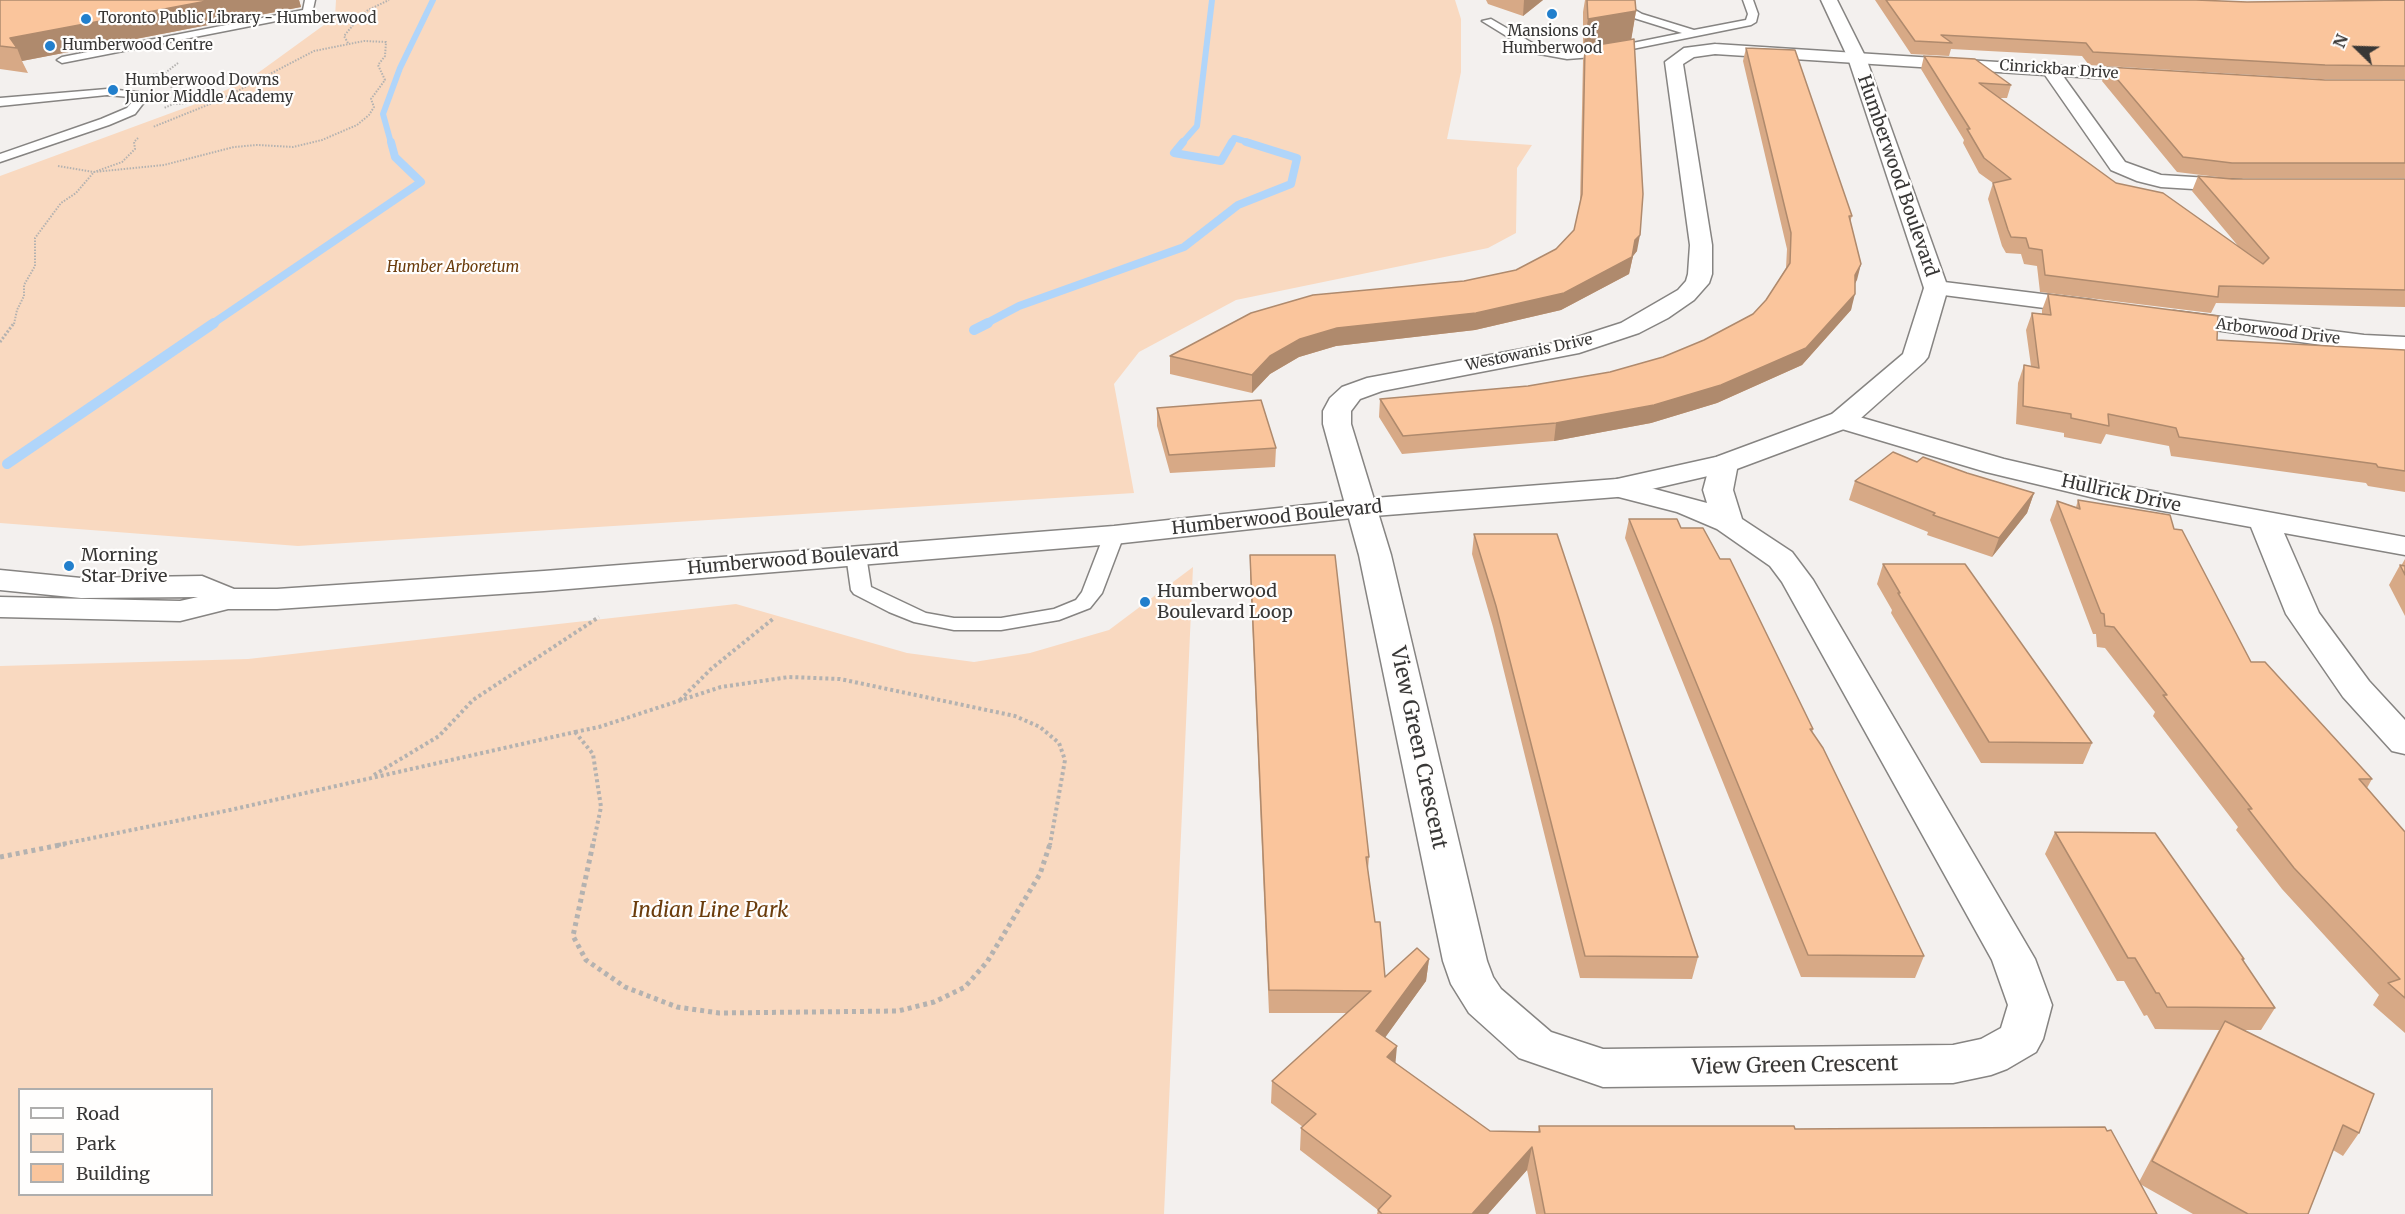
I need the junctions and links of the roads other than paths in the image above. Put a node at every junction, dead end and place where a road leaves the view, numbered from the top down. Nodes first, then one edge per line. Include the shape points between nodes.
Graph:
1 (310, 0) edge
2 (1611, 0) edge
3 (1748, 0) edge
4 (1829, 0) edge
5 (1487, 21) dead end
6 (1694, 33) junction
7 (1857, 58) junction
8 (62, 60) edge
9 (2050, 70) junction
10 (2168, 77) edge
11 (0, 102) edge
12 (0, 158) edge
13 (2263, 187) edge
14 (1936, 288) junction
15 (2109, 310) edge
16 (2156, 316) edge
17 (2405, 345) edge
18 (1842, 420) junction
19 (1724, 464) junction
20 (1617, 488) junction
21 (1360, 508) junction
22 (2264, 522) junction
23 (1728, 523) junction
24 (1114, 535) junction
25 (2405, 546) edge
26 (856, 555) junction
27 (0, 580) edge
28 (228, 599) junction
29 (0, 608) edge
30 (2405, 742) edge

1 - 8 lane via 308,12
2 - 6 lane via 1638,16
3 - 6 lane via 1753,14 1751,22
4 - 7 street, Humberwood Boulevard
5 - 6 lane via 1538,51 1567,56
7 - 9 street, Cinrickbar Drive
7 - 14 street, Humberwood Boulevard
7 - 21 street, Westowanis Drive via 1715,49 1690,52 1674,62 1701,245 1697,283 1659,313 1630,328 1580,345 1376,384 1351,393 1340,404 1337,424
9 - 10 street, Cinrickbar Drive
9 - 13 street via 2118,166 2161,181
11 - 12 lane via 107,92 134,94 139,101 123,115
14 - 15 street
14 - 18 street, Humberwood Boulevard via 1915,357
16 - 17 street, Arborwood Drive
18 - 19 street, Humberwood Boulevard
18 - 22 street, Hullrick Drive via 1996,466
19 - 20 street, Humberwood Boulevard
19 - 23 street via 1718,490
20 - 21 street, Humberwood Boulevard
20 - 23 street, View Green Crescent via 1688,507
21 - 23 street, View Green Crescent via 1376,555 1465,961 1473,984 1506,1021 1535,1045 1603,1068 1953,1064 1991,1056 2019,1039 2030,1005 2013,959 1797,580 1781,559
21 - 24 street, Humberwood Boulevard
22 - 25 street, Hullrick Drive
22 - 30 street via 2303,614 2356,689
24 - 26 street, Humberwood Boulevard
24 - 26 lane via 1092,593 1083,604 1059,614 1001,624 954,624 896,608 861,590
26 - 28 street, Humberwood Boulevard via 544,581
27 - 28 street, Humberwood Boulevard via 81,588 202,586
28 - 29 street, Humberwood Boulevard via 180,611

